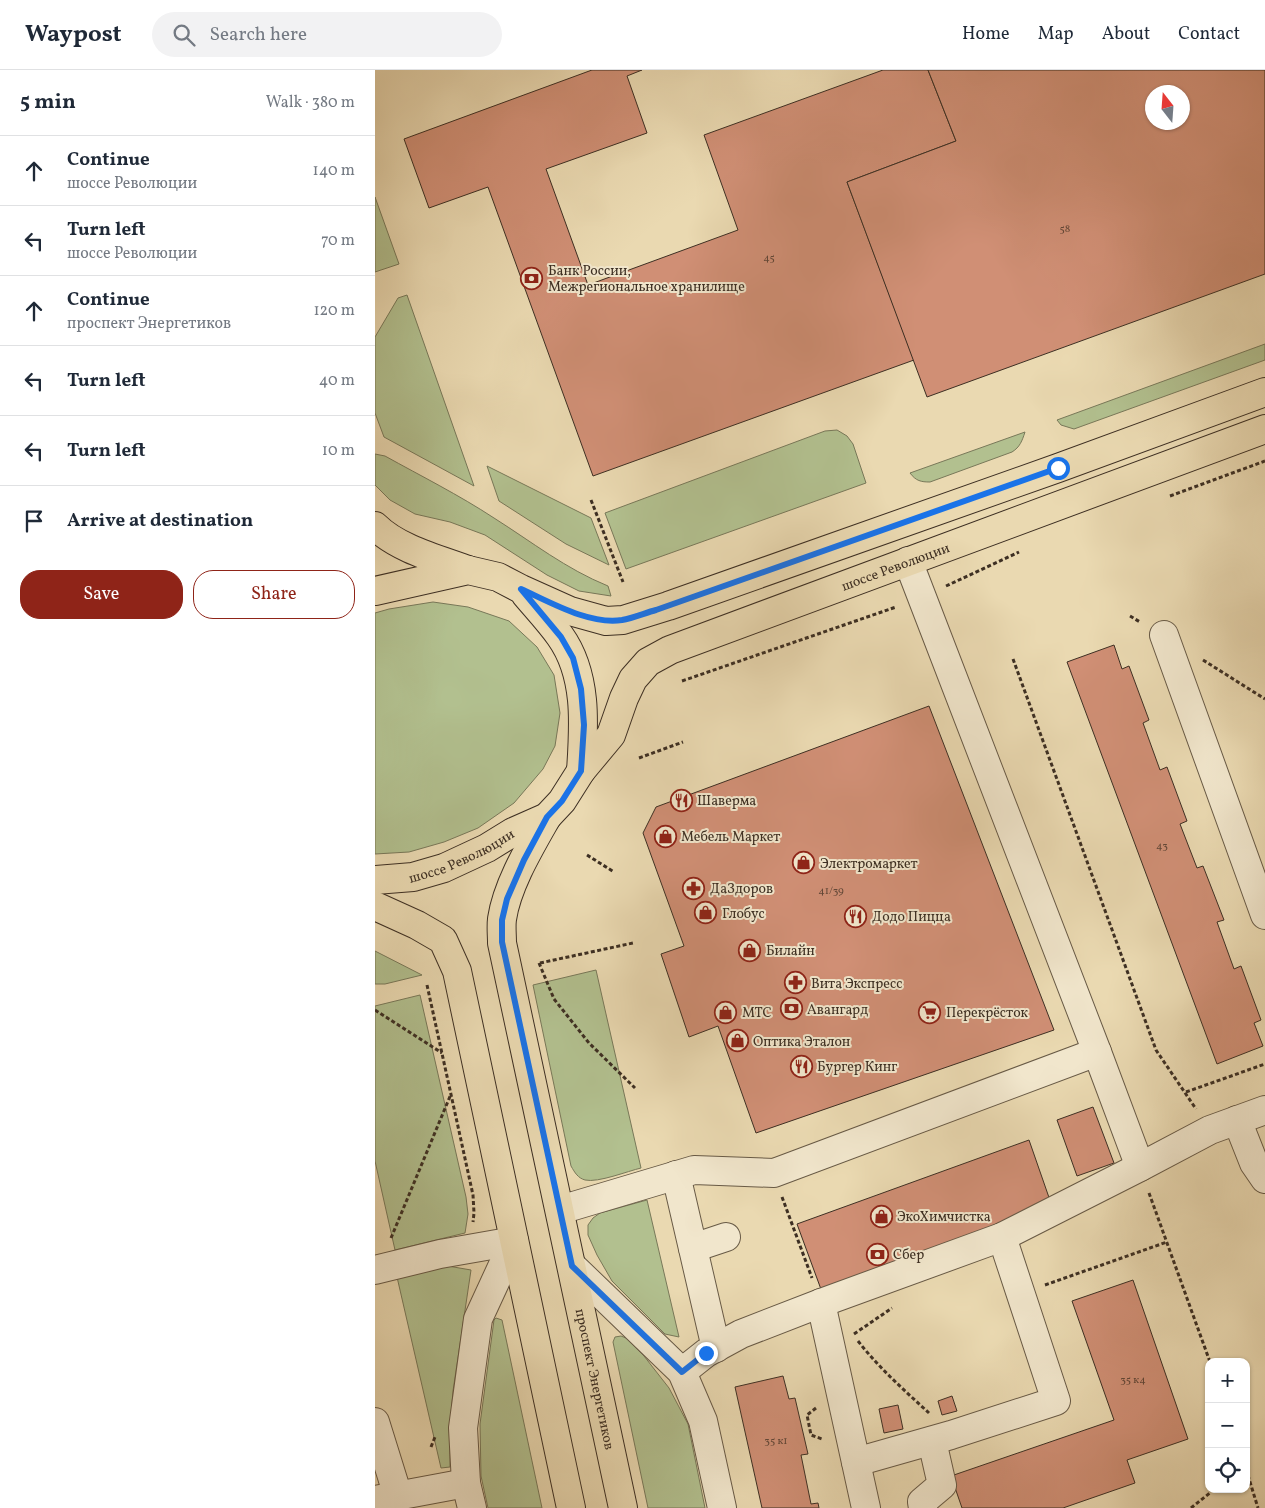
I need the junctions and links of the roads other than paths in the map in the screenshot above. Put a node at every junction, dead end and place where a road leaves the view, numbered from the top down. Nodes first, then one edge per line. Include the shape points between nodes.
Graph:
1 (1265, 392) edge
2 (1265, 428) edge
3 (375, 526) edge
4 (908, 561) junction
5 (468, 570) junction
6 (521, 589) junction
7 (375, 592) edge
8 (1164, 635) road end
9 (581, 771) junction
10 (547, 817) junction
11 (375, 880) edge
12 (375, 906) edge
13 (1265, 916) edge
14 (1097, 1052) junction
15 (1265, 1110) edge
16 (1237, 1120) junction
17 (1140, 1167) junction
18 (676, 1175) junction
19 (1265, 1180) edge
20 (560, 1210) junction
21 (1002, 1237) junction
22 (726, 1238) dead end
23 (514, 1241) junction
24 (693, 1248) junction
25 (572, 1266) junction
26 (375, 1270) edge
27 (821, 1302) junction
28 (716, 1348) junction
29 (682, 1372) junction
30 (375, 1422) edge
31 (941, 1438) junction
32 (856, 1462) junction
33 (469, 1496) edge
34 (387, 1498) edge
35 (571, 1508) edge
36 (623, 1508) edge
37 (722, 1508) edge
38 (866, 1508) edge
39 (923, 1508) edge

1 - 6 main road, шоссе Революции via 623,620 589,617
2 - 4 main road, шоссе Революции
3 - 5 main road via 409,548
4 - 9 main road, шоссе Революции via 670,650 649,662 633,680 611,735
4 - 14 street
5 - 6 main road, шоссе Революции via 498,577
5 - 7 main road, шоссе Революции
6 - 9 main road, шоссе Революции via 561,637 573,658 581,689 584,725
8 - 13 street
9 - 10 main road, шоссе Революции via 562,801
10 - 11 main road, шоссе Революции via 444,868 413,877
10 - 20 main road, проспект Энергетиков via 507,899 502,920 502,942
12 - 23 main road via 443,940 457,971
14 - 17 street
14 - 18 street via 774,1173 694,1170
15 - 16 street
16 - 17 street via 1210,1130
16 - 19 street via 1253,1163
17 - 21 street
18 - 20 street
18 - 24 street
20 - 25 main road, проспект Энергетиков
21 - 27 street
21 - 31 street via 1056,1401
22 - 24 street
23 - 26 street
23 - 33 street via 478,1318 463,1428
23 - 35 main road
24 - 28 street
25 - 29 street
25 - 36 main road, проспект Энергетиков
27 - 28 street via 741,1334
27 - 32 street
28 - 29 street
29 - 37 street via 703,1421
30 - 34 street
31 - 32 street
31 - 39 street via 942,1484 922,1502
32 - 38 street
33 - 34 street

